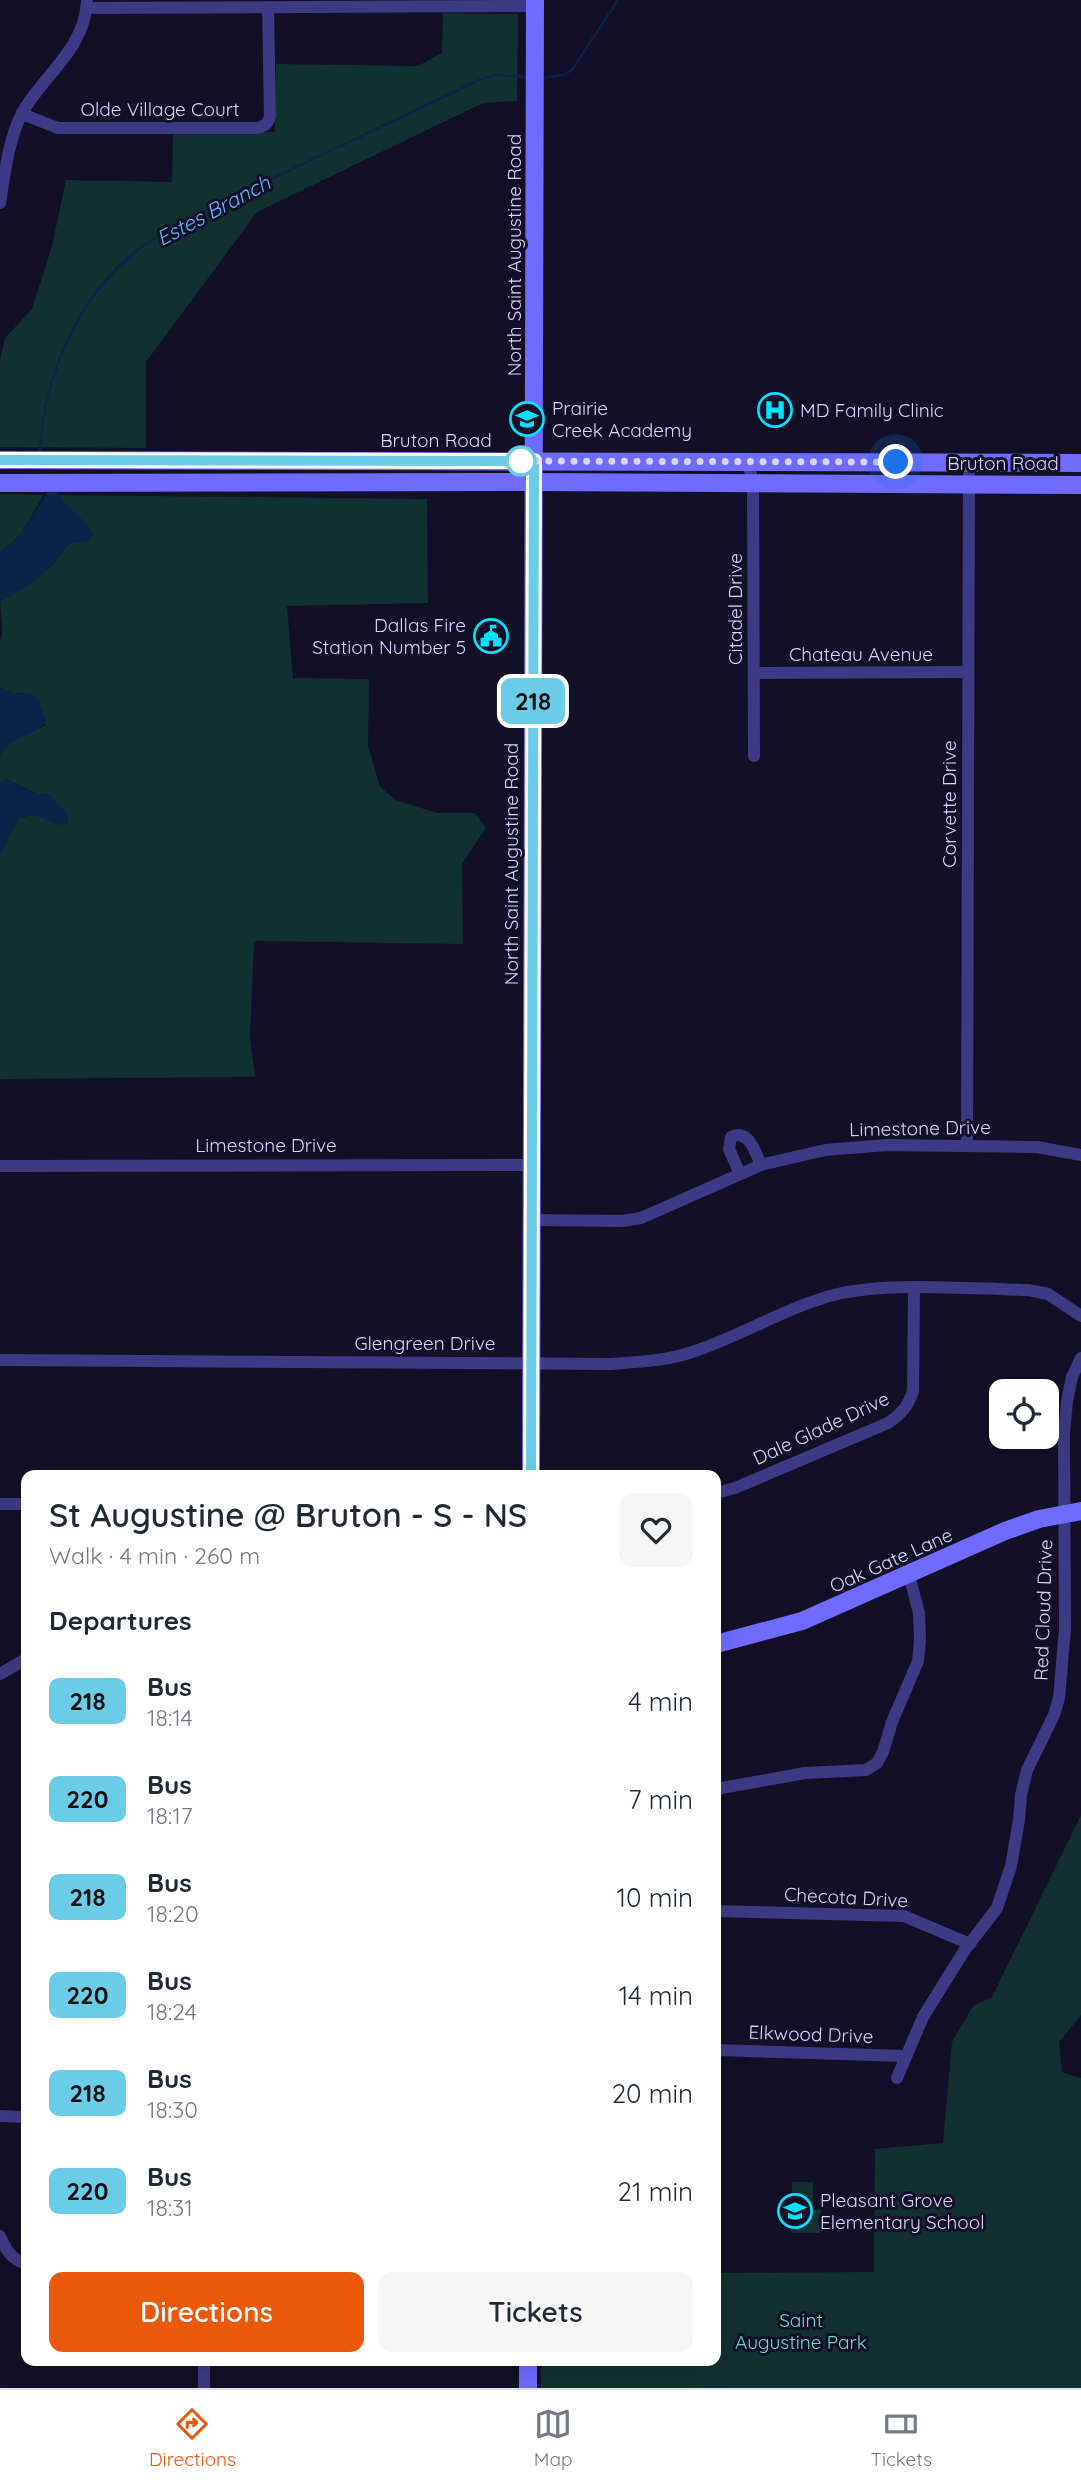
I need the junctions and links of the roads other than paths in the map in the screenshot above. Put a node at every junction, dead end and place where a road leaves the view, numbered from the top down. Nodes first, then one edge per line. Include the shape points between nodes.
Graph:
1 (534, 3) edge
2 (87, 4) edge
3 (268, 7) junction
4 (22, 114) junction
5 (0, 203) edge
6 (0, 460) edge
7 (260, 461) junction
8 (534, 461) junction
9 (748, 462) junction
10 (969, 463) junction
11 (1081, 463) edge
12 (533, 481) junction
13 (0, 483) edge
14 (260, 483) junction
15 (754, 483) junction
16 (969, 484) junction
17 (1081, 485) edge
18 (968, 672) junction
19 (754, 673) junction
20 (754, 756) dead end
21 (967, 1145) junction
22 (1081, 1155) edge
23 (761, 1165) junction
24 (0, 1166) edge
25 (531, 1166) junction
26 (740, 1174) junction
27 (530, 1220) junction
28 (914, 1288) junction
29 (1081, 1316) edge
30 (1081, 1358) edge
31 (0, 1360) edge
32 (530, 1363) junction
33 (531, 1470) edge
34 (721, 1492) edge
35 (0, 1504) edge
36 (21, 1504) edge
37 (1073, 1512) edge
38 (909, 1575) junction
39 (721, 1643) edge
40 (21, 1662) edge
41 (0, 1674) edge
42 (721, 1789) edge
43 (721, 1911) edge
44 (970, 1944) junction
45 (721, 2050) edge
46 (905, 2056) junction
47 (897, 2078) dead end
48 (0, 2116) edge
49 (21, 2117) edge
50 (0, 2236) edge
51 (20, 2262) edge
52 (204, 2366) edge
53 (528, 2366) edge
54 (204, 2388) edge
55 (528, 2388) edge

1 - 3 street
1 - 8 main road, North Saint Augustine Road
2 - 3 street
2 - 4 street via 74,45
3 - 4 street, Olde Village Court via 270,116 264,126 58,128
4 - 5 street via 10,145
6 - 7 main road, Bruton Road
7 - 8 main road, Bruton Road
7 - 14 main road
8 - 9 main road, Bruton Road
8 - 12 main road, North Saint Augustine Road
9 - 10 main road, Bruton Road
9 - 15 street, Citadel Drive
10 - 11 main road, Bruton Road
10 - 16 street, Corvette Drive
12 - 14 main road, Bruton Road
12 - 15 main road, Bruton Road
12 - 25 main road, North Saint Augustine Road
13 - 14 main road, Bruton Road
15 - 16 main road, Bruton Road
15 - 19 street, Citadel Drive
16 - 17 main road, Bruton Road
16 - 18 street, Corvette Drive
18 - 19 street, Chateau Avenue
18 - 21 street, Corvette Drive
19 - 20 street, Citadel Drive
21 - 22 street, Limestone Drive via 1037,1147
21 - 23 street, Limestone Drive via 850,1147
23 - 26 street, Limestone Drive
23 - 26 street via 750,1141 737,1134 731,1137 729,1149
24 - 25 street, Limestone Drive
25 - 27 main road, North Saint Augustine Road
26 - 27 street, Limestone Drive via 641,1218
27 - 32 main road, North Saint Augustine Road
28 - 29 street, Glengreen Drive via 1028,1290 1048,1294
28 - 32 street, Glengreen Drive via 871,1289 829,1297 688,1354 610,1364
28 - 34 street, Dale Glade Drive via 913,1391 903,1412 863,1434
30 - 37 street, Red Cloud Drive via 1072,1377 1064,1433
31 - 32 street, Glengreen Drive
32 - 33 main road, North Saint Augustine Road
35 - 36 street
37 - 38 main road, Oak Gate Lane via 1005,1531
37 - 44 street, Red Cloud Drive via 1059,1698 1027,1770 1002,1896
38 - 39 main road, Oak Gate Lane via 802,1621
38 - 42 street via 919,1613 918,1661 877,1763 866,1770 805,1773
40 - 41 street
43 - 44 street, Checota Drive via 904,1916
44 - 46 street, Red Cloud Drive via 923,2017
45 - 46 street, Elkwood Drive
46 - 47 street, Red Cloud Drive
48 - 49 street
50 - 51 street
52 - 54 street
53 - 55 main road

